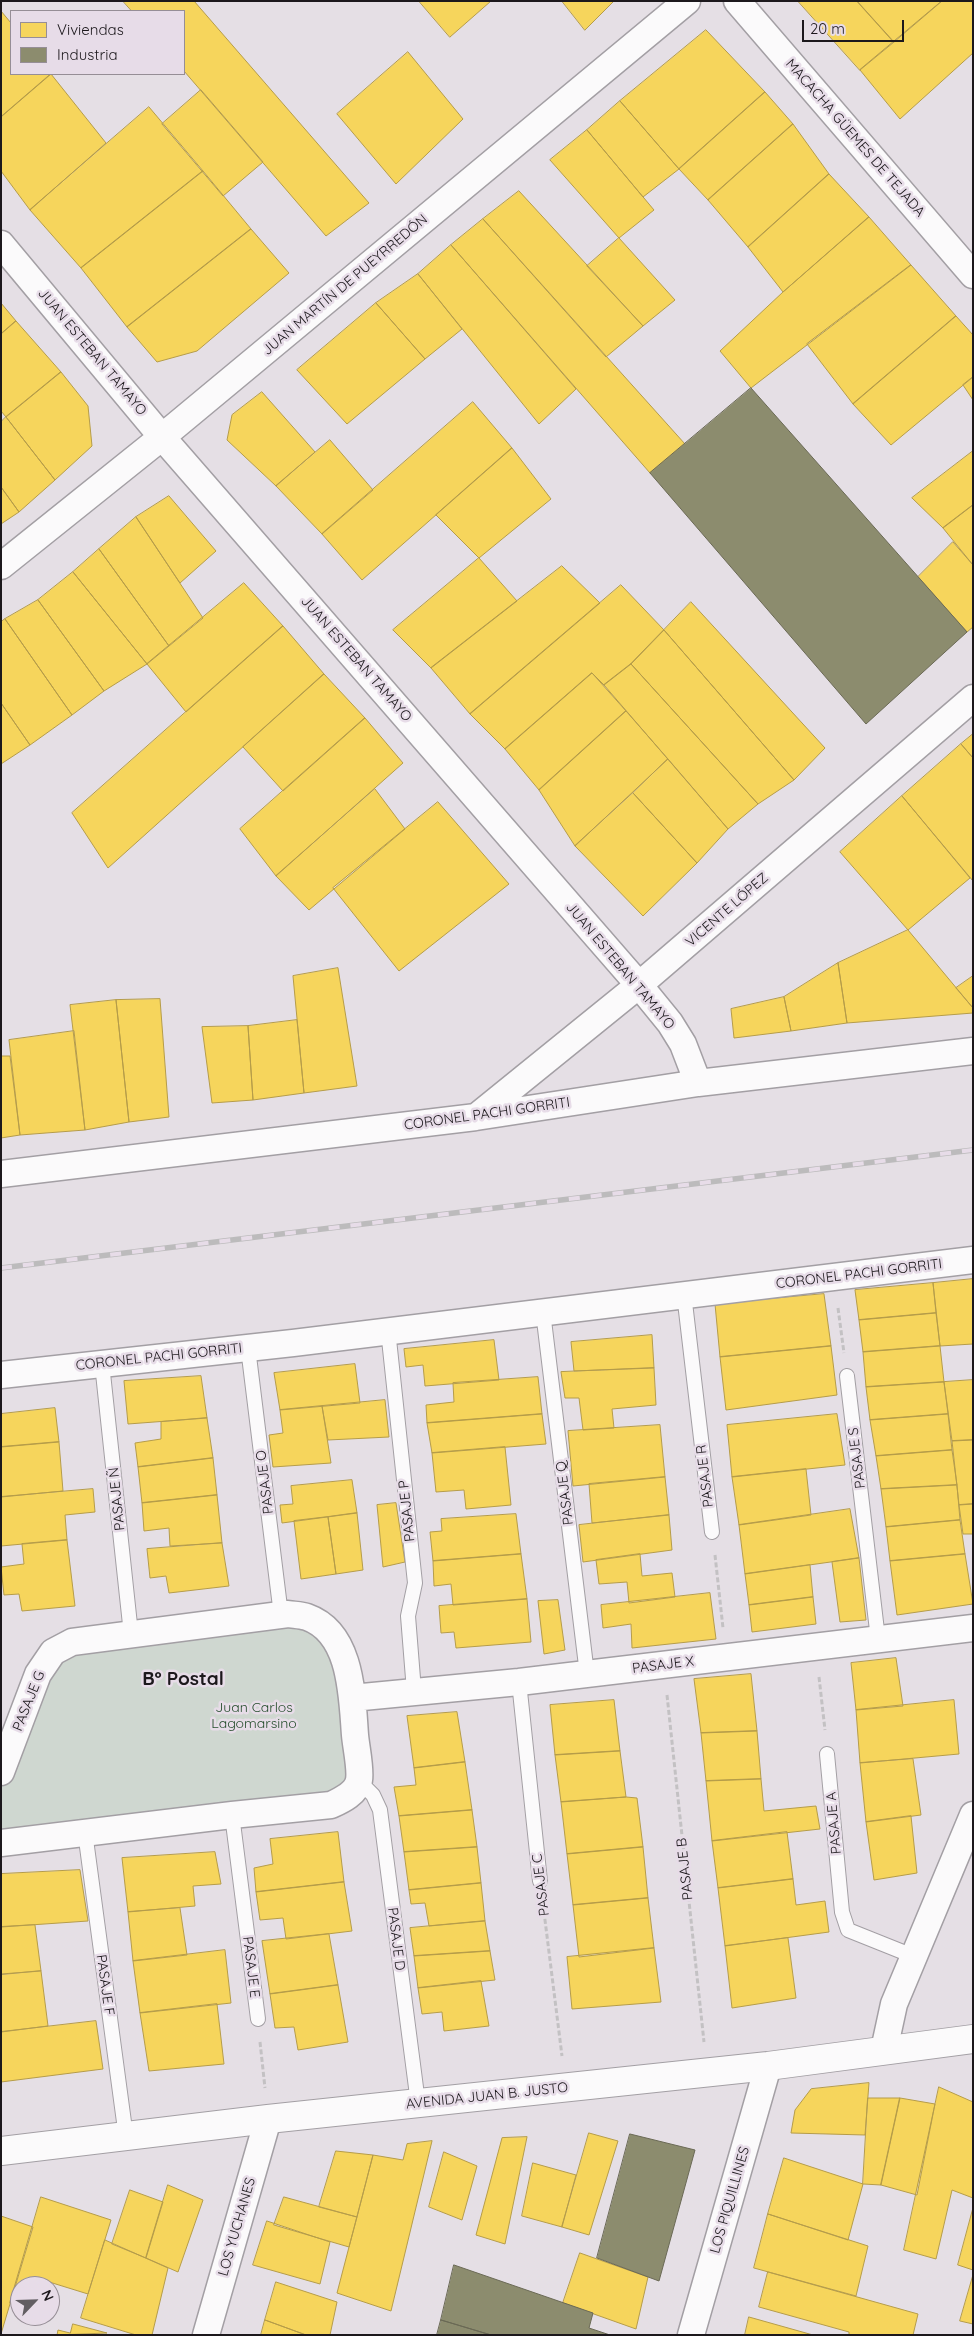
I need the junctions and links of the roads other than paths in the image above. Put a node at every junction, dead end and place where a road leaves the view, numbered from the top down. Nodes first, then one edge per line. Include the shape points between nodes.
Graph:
1 (687, 1) edge
2 (737, 1) edge
3 (1, 244) edge
4 (973, 274) edge
5 (162, 436) junction
6 (1, 566) edge
7 (973, 698) edge
8 (640, 985) junction
9 (973, 1051) edge
10 (698, 1083) junction
11 (476, 1117) junction
12 (1, 1174) edge
13 (973, 1260) edge
14 (684, 1294) junction
15 (544, 1312) junction
16 (388, 1330) junction
17 (248, 1348) junction
18 (102, 1364) junction
19 (1, 1375) edge
20 (847, 1376) road end
21 (712, 1532) road end
22 (281, 1616) junction
23 (973, 1628) edge
24 (131, 1634) junction
25 (878, 1639) junction
26 (586, 1674) junction
27 (519, 1682) junction
28 (414, 1691) junction
29 (352, 1698) junction
30 (827, 1754) road end
31 (4, 1757) edge
32 (359, 1781) junction
33 (232, 1814) junction
34 (973, 1815) edge
35 (85, 1832) junction
36 (1, 1843) edge
37 (540, 1881) road end
38 (913, 1956) junction
39 (258, 2019) road end
40 (973, 2039) edge
41 (884, 2050) junction
42 (768, 2066) junction
43 (418, 2103) junction
44 (268, 2119) junction
45 (126, 2137) junction
46 (1, 2151) edge
47 (206, 2335) edge
48 (691, 2335) edge

1 - 5 street, JUAN MARTÍN DE PUEYRREDÓN
2 - 4 street, MACACHA GÜEMES DE TEJADA
3 - 5 street, JUAN ESTEBAN TAMAYO
5 - 6 street, JUAN MARTÍN DE PUEYRREDÓN
5 - 8 street, JUAN ESTEBAN TAMAYO
7 - 8 street, VICENTE LÓPEZ
8 - 10 street, JUAN ESTEBAN TAMAYO via 683,1044
8 - 11 street, VICENTE LÓPEZ
9 - 10 street, CORONEL PACHI GORRITI
10 - 11 street, CORONEL PACHI GORRITI
11 - 12 street, CORONEL PACHI GORRITI
13 - 14 street, CORONEL PACHI GORRITI
14 - 15 street, CORONEL PACHI GORRITI
14 - 21 lane, PASAJE R
15 - 16 street, CORONEL PACHI GORRITI
15 - 26 lane, PASAJE Q
16 - 17 street, CORONEL PACHI GORRITI
16 - 28 lane, PASAJE P via 415,1583 408,1616
17 - 18 street, CORONEL PACHI GORRITI
17 - 22 lane, PASAJE O
18 - 19 street, CORONEL PACHI GORRITI
18 - 24 lane, PASAJE Ñ
20 - 25 lane, PASAJE S
22 - 24 street
22 - 29 street via 307,1617 336,1640
23 - 25 street, PASAJE X
24 - 31 street, PASAJE G via 72,1642 53,1652 38,1674
25 - 26 street, PASAJE X
26 - 27 street, PASAJE X
27 - 28 street, PASAJE X
27 - 37 lane, PASAJE C
28 - 29 street, PASAJE X
29 - 32 street
30 - 38 lane, PASAJE A via 842,1912 848,1930
32 - 33 street via 351,1794 332,1805
32 - 43 lane, PASAJE D via 374,1795 380,1810
33 - 35 street
33 - 39 lane, PASAJE E
34 - 38 street
35 - 36 street
35 - 45 lane, PASAJE F
38 - 41 street via 894,2004
40 - 41 street, AVENIDA JUAN B. JUSTO
41 - 42 street, AVENIDA JUAN B. JUSTO
42 - 43 street, AVENIDA JUAN B. JUSTO
42 - 48 street, LOS PIQUILLINES
43 - 44 street, AVENIDA JUAN B. JUSTO
44 - 45 street, AVENIDA JUAN B. JUSTO
44 - 47 street, LOS YUCHANES
45 - 46 street, AVENIDA JUAN B. JUSTO

